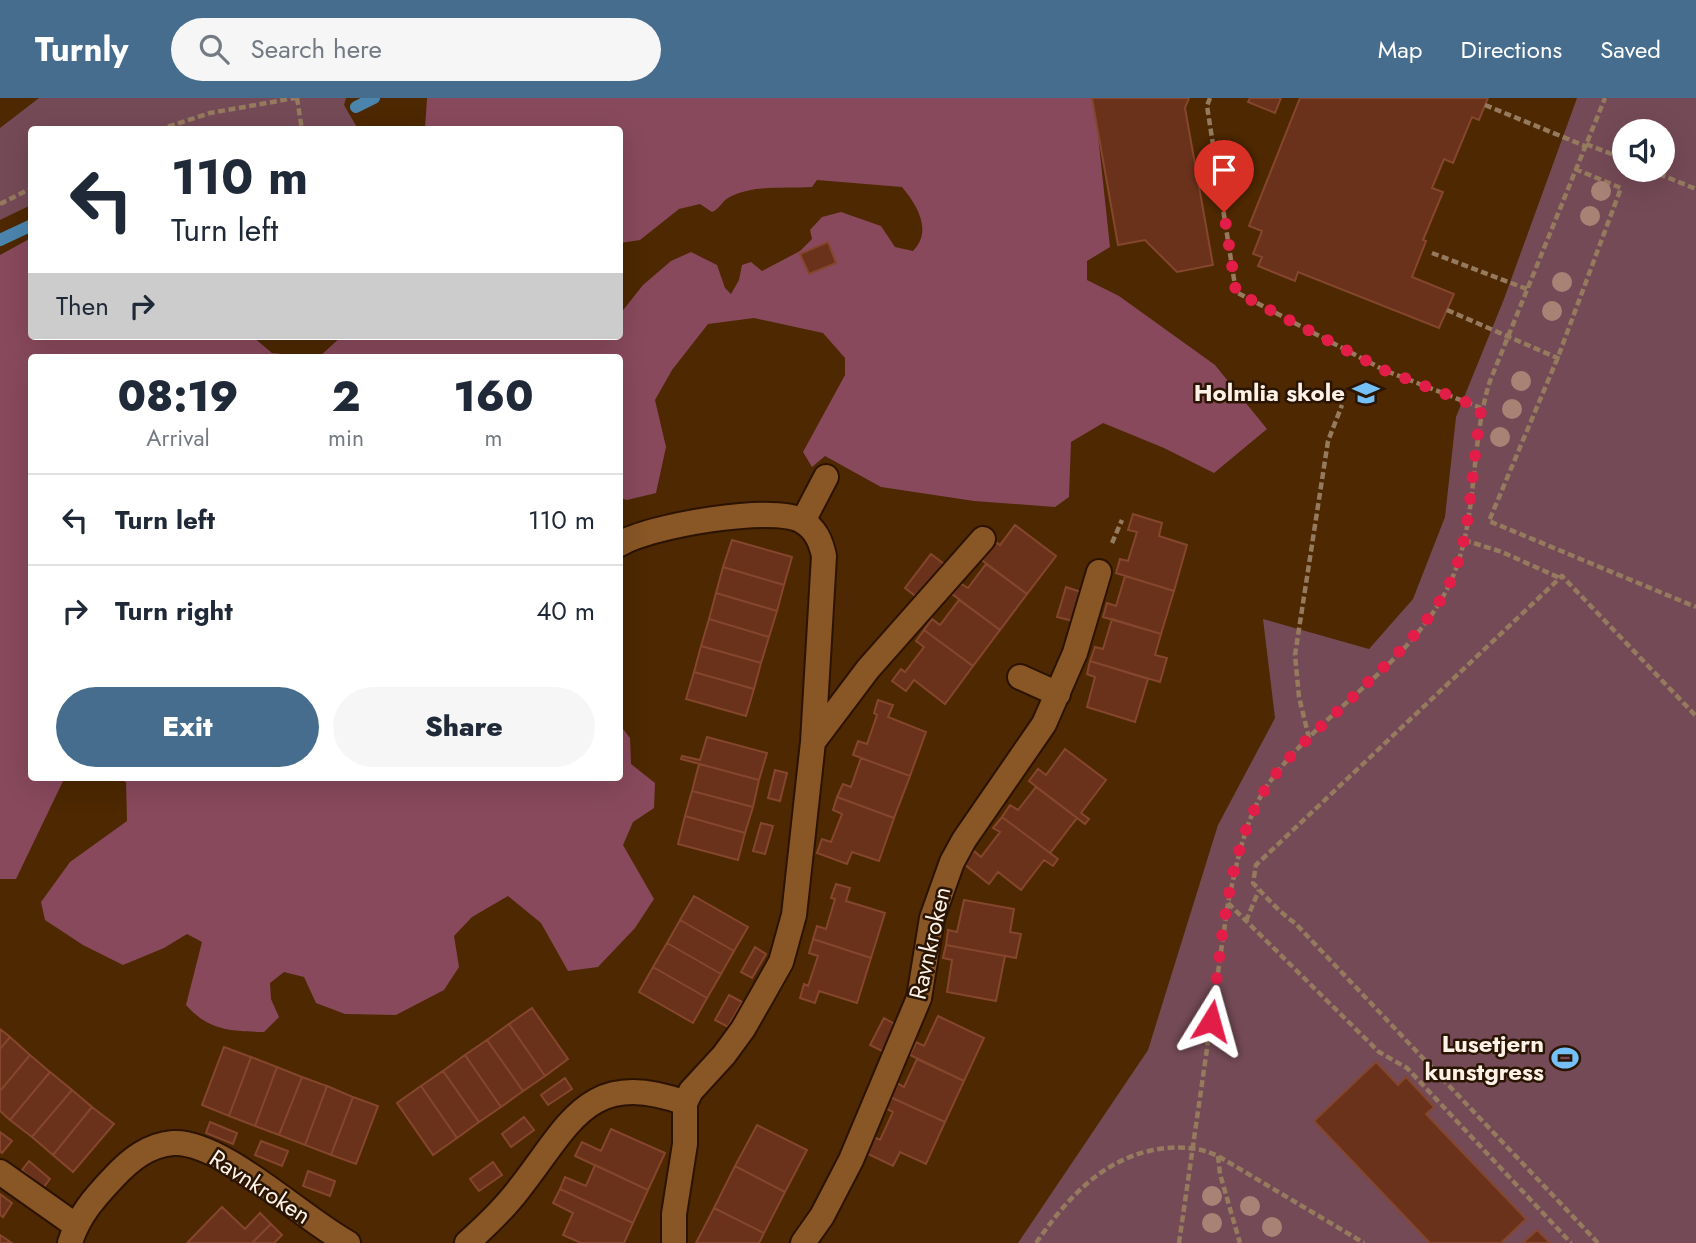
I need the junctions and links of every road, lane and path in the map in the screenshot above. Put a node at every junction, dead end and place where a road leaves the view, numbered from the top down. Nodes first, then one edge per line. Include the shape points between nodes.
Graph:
1 (296, 98) edge
2 (1210, 98) edge
3 (1605, 98) edge
4 (1486, 105) dead end
5 (170, 126) edge
6 (301, 126) edge
7 (1586, 145) junction
8 (1612, 155) edge
9 (1576, 169) junction
10 (1675, 181) edge
11 (1696, 189) edge
12 (28, 190) edge
13 (0, 204) edge
14 (1432, 253) dead end
15 (1527, 289) junction
16 (1447, 310) dead end
17 (1508, 338) junction
18 (1560, 359) junction
19 (1342, 405) dead end
20 (1481, 408) junction
21 (826, 477) dead end
22 (803, 521) junction
23 (983, 539) dead end
24 (625, 540) edge
25 (1464, 540) junction
26 (1099, 572) dead end
27 (1560, 578) junction
28 (1696, 607) edge
29 (1020, 677) dead end
30 (1058, 694) junction
31 (1696, 716) edge
32 (1309, 738) junction
33 (813, 742) junction
34 (1259, 890) junction
35 (1228, 903) junction
36 (1246, 921) junction
37 (685, 1103) junction
38 (1193, 1148) junction
39 (1218, 1156) junction
40 (0, 1172) edge
41 (72, 1234) edge
42 (348, 1243) edge
43 (467, 1243) edge
44 (674, 1243) edge
45 (803, 1243) edge
46 (1036, 1243) edge
47 (1179, 1243) edge
48 (1240, 1243) edge
49 (1364, 1243) edge
50 (1570, 1243) edge
51 (1598, 1243) edge

1 - 5 path via 210,113
1 - 6 path
2 - 20 path via 1207,106 1236,292 1384,370
3 - 7 path
4 - 7 path
7 - 8 path
7 - 9 path
9 - 15 path
9 - 18 path via 1621,188
10 - 11 path
12 - 13 path
14 - 15 path
15 - 17 path
16 - 17 path
17 - 18 path
17 - 20 path
18 - 28 path via 1489,521
19 - 32 path via 1328,441 1295,655
20 - 25 path
21 - 22 lane
22 - 24 lane via 770,515 684,522
22 - 33 lane via 820,540 824,556
23 - 33 lane via 869,668
25 - 27 path
25 - 32 path via 1445,593 1416,633
26 - 30 lane, Ravnkroken
27 - 31 path
27 - 34 path via 1256,865 1253,883
29 - 30 lane
30 - 45 lane, Ravnkroken via 1044,724 952,862 932,918 919,998 851,1160
32 - 35 path via 1258,803
33 - 37 lane via 794,915 781,962 743,1029
34 - 36 path
34 - 51 path
35 - 36 path
35 - 38 path
36 - 50 path via 1379,1052 1407,1068
37 - 43 lane via 660,1094 626,1091 587,1105 499,1213
37 - 44 lane
38 - 39 path
38 - 46 path via 1141,1153 1114,1164 1077,1192
38 - 47 path
39 - 48 path
39 - 49 path
40 - 41 lane, Ravnkroken
41 - 42 lane, Ravnkroken via 99,1193 127,1164 151,1148 176,1143 240,1169

